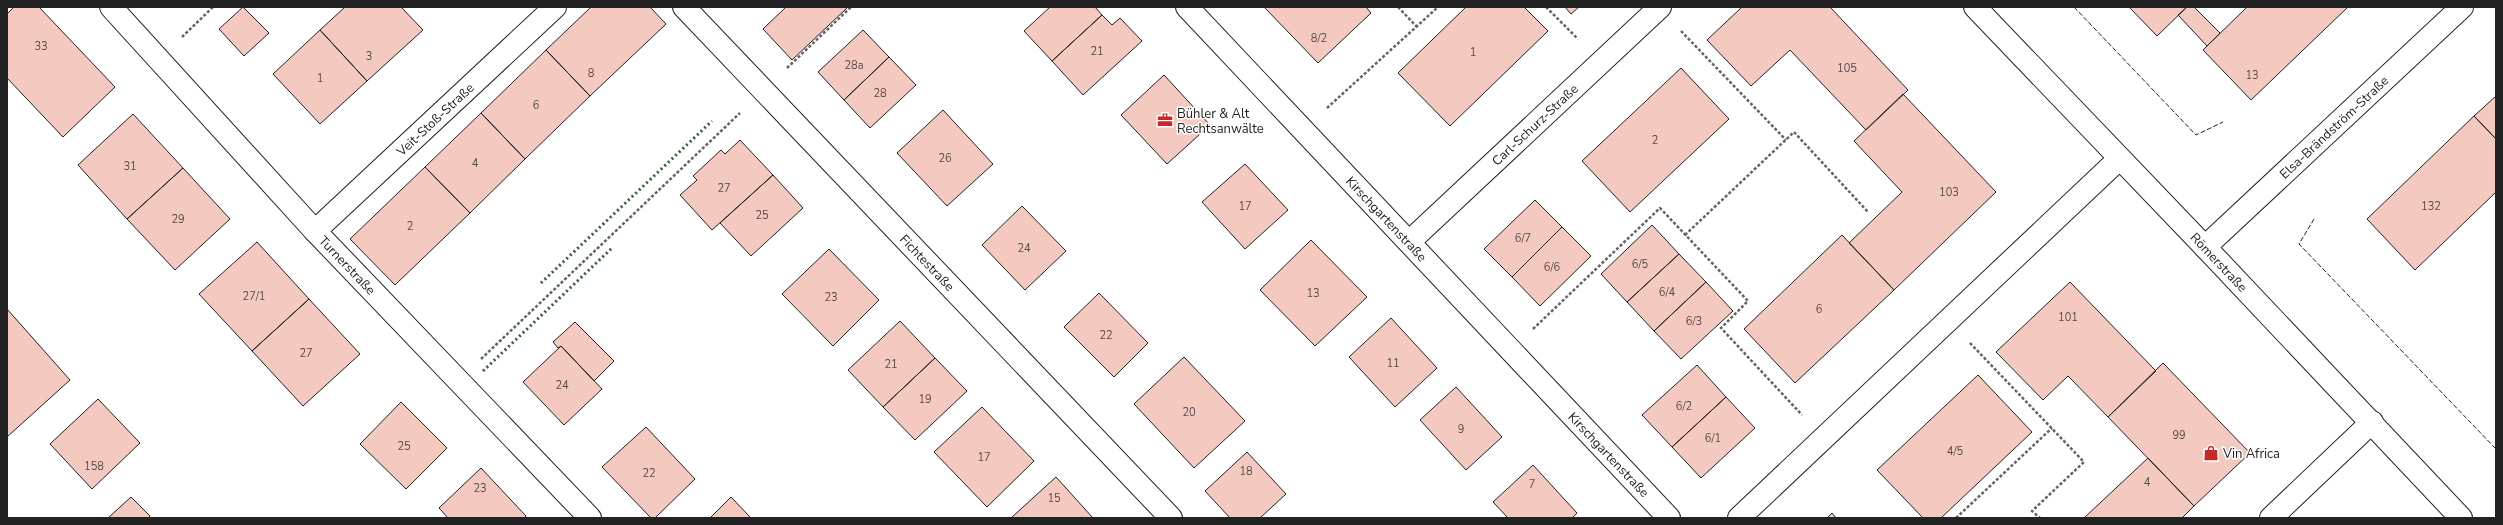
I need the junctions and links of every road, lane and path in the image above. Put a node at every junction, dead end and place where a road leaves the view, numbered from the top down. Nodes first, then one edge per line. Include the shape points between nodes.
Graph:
1 (111, 7) edge
2 (213, 7) edge
3 (555, 7) edge
4 (684, 7) edge
5 (852, 7) edge
6 (1187, 7) edge
7 (1398, 7) edge
8 (1438, 7) edge
9 (1546, 7) edge
10 (1975, 7) edge
11 (2462, 7) edge
12 (1659, 8) edge
13 (1417, 27) junction
14 (158, 59) junction
15 (1601, 63) junction
16 (764, 90) junction
17 (1303, 130) junction
18 (1786, 140) junction
19 (2119, 159) junction
20 (1868, 212) dead end
21 (315, 231) junction
22 (1685, 235) junction
23 (1409, 242) junction
24 (2206, 247) junction
25 (1949, 320) junction
26 (1510, 352) junction
27 (459, 380) junction
28 (2372, 422) junction
29 (2052, 428) junction
30 (1825, 439) junction
31 (590, 518) edge
32 (1171, 518) edge
33 (1669, 518) edge
34 (1739, 518) edge
35 (1956, 518) edge
36 (2040, 518) edge
37 (2271, 518) edge
38 (2461, 518) edge

1 - 14 street, Turnerstraße
2 - 14 path
3 - 21 street, Veit-Stoß-Straße
4 - 16 street, Fichtestraße
5 - 16 path
6 - 17 street, Kirschgartenstraße
7 - 13 path
8 - 13 path
9 - 15 path
10 - 19 street, Römerstraße
11 - 24 street, Elsa-Brändström-Straße
12 - 15 street, Carl-Schurz-Straße
12 - 18 path
13 - 17 path
14 - 21 street, Turnerstraße
15 - 23 street, Carl-Schurz-Straße
16 - 27 path
16 - 32 street, Fichtestraße
17 - 23 street, Kirschgartenstraße
18 - 20 path via 1794,132
18 - 22 path
19 - 24 street, Römerstraße
19 - 25 street
21 - 27 street, Turnerstraße
22 - 26 path via 1660,208
22 - 30 path via 1748,301 1721,328
23 - 26 street, Kirschgartenstraße
24 - 28 street, Römerstraße
25 - 29 path
25 - 30 street
26 - 33 street, Kirschgartenstraße
27 - 31 street, Turnerstraße
28 - 37 street
28 - 38 street, Römerstraße
29 - 35 path
29 - 36 path via 2084,462 2032,510
30 - 34 street

